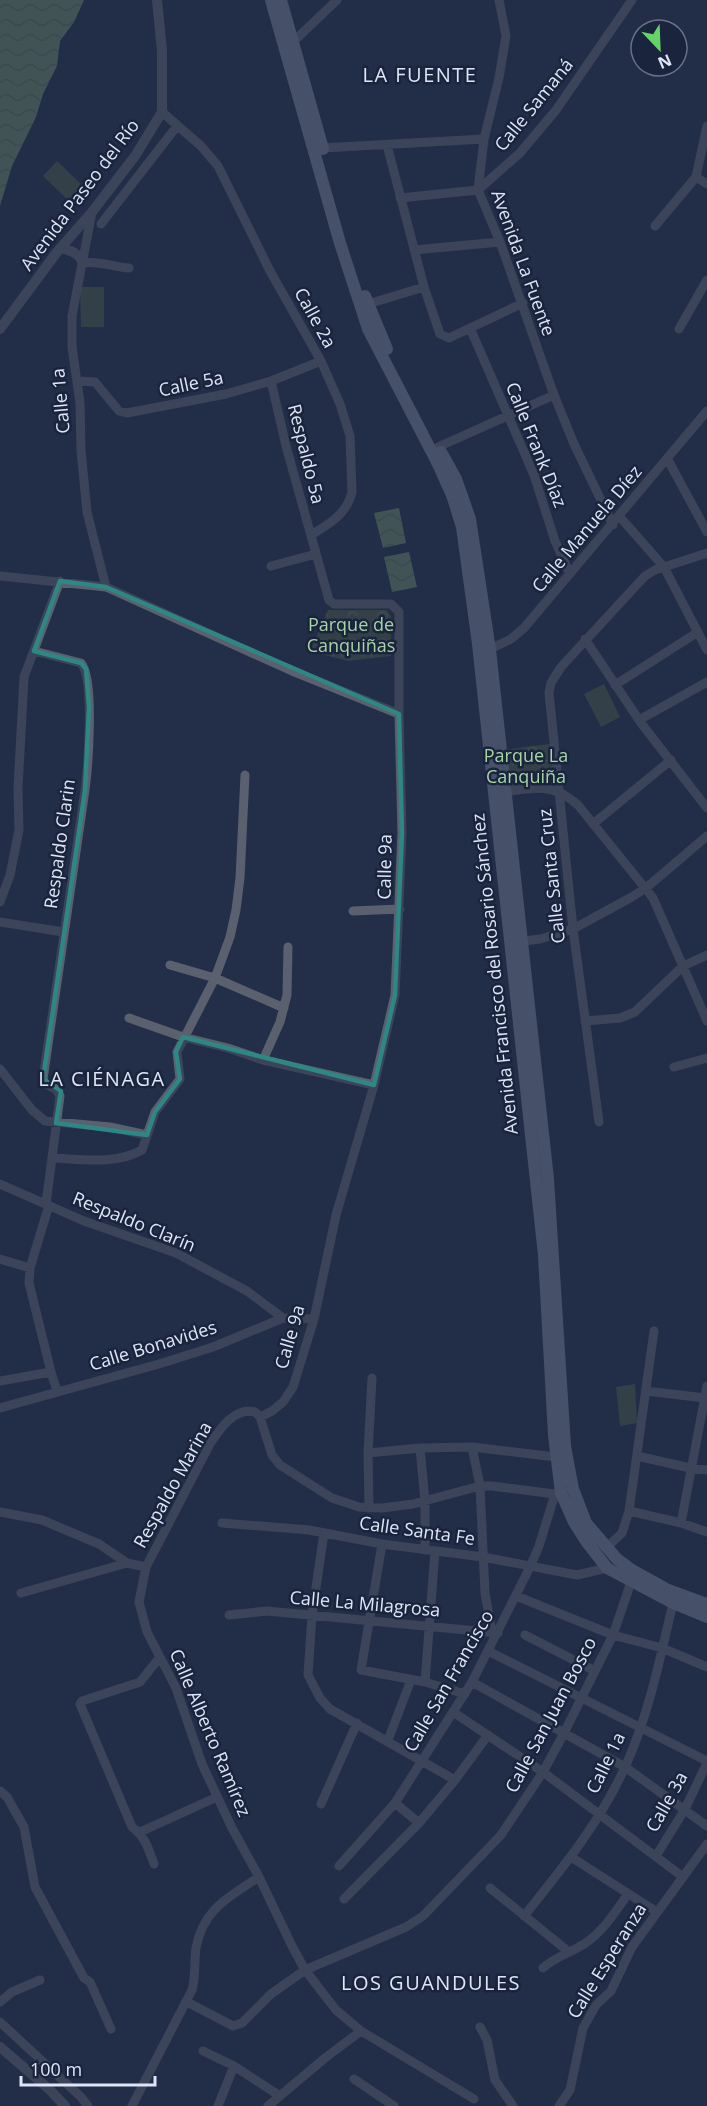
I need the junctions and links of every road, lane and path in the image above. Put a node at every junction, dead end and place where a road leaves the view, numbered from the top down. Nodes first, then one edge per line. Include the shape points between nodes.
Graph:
1 (157, 0) edge
2 (271, 0) edge
3 (281, 0) edge
4 (337, 0) edge
5 (500, 0) edge
6 (632, 0) edge
7 (293, 42) junction
8 (162, 112) junction
9 (177, 126) junction
10 (707, 126) edge
11 (484, 139) junction
12 (387, 145) junction
13 (322, 148) junction
14 (696, 177) junction
15 (707, 184) edge
16 (478, 189) junction
17 (400, 198) junction
18 (92, 212) junction
19 (101, 224) dead end
20 (655, 226) dead end
21 (500, 242) junction
22 (60, 248) junction
23 (414, 250) junction
24 (83, 263) junction
25 (129, 268) dead end
26 (707, 280) edge
27 (424, 287) junction
28 (523, 303) junction
29 (368, 304) junction
30 (470, 328) junction
31 (679, 329) dead end
32 (0, 330) edge
33 (321, 361) junction
34 (77, 381) junction
35 (271, 381) junction
36 (554, 395) junction
37 (707, 411) edge
38 (509, 417) junction
39 (438, 447) junction
40 (668, 460) junction
41 (619, 516) junction
42 (613, 525) junction
43 (707, 532) edge
44 (311, 536) junction
45 (707, 553) edge
46 (316, 554) junction
47 (271, 566) dead end
48 (664, 567) junction
49 (570, 574) junction
50 (0, 576) edge
51 (60, 581) junction
52 (106, 587) junction
53 (698, 632) junction
54 (585, 639) junction
55 (707, 650) edge
56 (34, 651) junction
57 (484, 652) junction
58 (707, 682) edge
59 (615, 685) junction
60 (399, 714) junction
61 (639, 720) junction
62 (671, 760) junction
63 (245, 775) dead end
64 (505, 792) junction
65 (560, 793) junction
66 (707, 808) edge
67 (592, 824) junction
68 (707, 836) edge
69 (646, 888) junction
70 (0, 902) edge
71 (400, 909) junction
72 (354, 911) dead end
73 (0, 922) edge
74 (573, 928) junction
75 (63, 932) junction
76 (516, 942) junction
77 (288, 947) dead end
78 (707, 955) edge
79 (170, 965) dead end
80 (683, 966) junction
81 (215, 978) junction
82 (284, 1008) junction
83 (129, 1018) dead end
84 (585, 1021) junction
85 (707, 1021) edge
86 (183, 1037) junction
87 (707, 1058) edge
88 (263, 1060) junction
89 (674, 1067) dead end
90 (0, 1069) edge
91 (374, 1085) junction
92 (56, 1122) junction
93 (599, 1122) dead end
94 (147, 1135) junction
95 (52, 1158) junction
96 (0, 1184) edge
97 (48, 1204) junction
98 (0, 1260) edge
99 (30, 1268) junction
100 (283, 1318) junction
101 (314, 1319) junction
102 (552, 1327) junction
103 (654, 1331) dead end
104 (51, 1372) junction
105 (372, 1378) dead end
106 (0, 1381) edge
107 (707, 1386) edge
108 (57, 1391) junction
109 (646, 1391) junction
110 (705, 1398) junction
111 (0, 1408) edge
112 (260, 1417) junction
113 (471, 1447) junction
114 (420, 1448) junction
115 (368, 1453) junction
116 (556, 1456) junction
117 (637, 1456) junction
118 (690, 1468) junction
119 (707, 1470) edge
120 (480, 1486) junction
121 (563, 1492) junction
122 (425, 1502) junction
123 (369, 1508) junction
124 (629, 1511) junction
125 (0, 1512) edge
126 (222, 1523) dead end
127 (681, 1523) junction
128 (707, 1532) edge
129 (324, 1533) junction
130 (382, 1544) junction
131 (606, 1548) junction
132 (430, 1551) junction
133 (483, 1557) junction
134 (127, 1563) junction
135 (146, 1567) junction
136 (530, 1568) junction
137 (607, 1568) junction
138 (632, 1582) junction
139 (21, 1593) dead end
140 (516, 1596) junction
141 (672, 1603) junction
142 (707, 1604) edge
143 (229, 1615) dead end
144 (312, 1616) junction
145 (707, 1617) edge
146 (368, 1620) junction
147 (430, 1626) junction
148 (495, 1633) junction
149 (525, 1635) dead end
150 (613, 1635) junction
151 (662, 1648) junction
152 (488, 1651) junction
153 (160, 1657) junction
154 (707, 1667) edge
155 (595, 1671) junction
156 (411, 1680) junction
157 (425, 1682) junction
158 (472, 1682) junction
159 (465, 1694) junction
160 (582, 1697) junction
161 (453, 1712) junction
162 (357, 1723) junction
163 (640, 1728) junction
164 (564, 1733) junction
165 (488, 1735) junction
166 (388, 1740) junction
167 (422, 1760) junction
168 (707, 1762) edge
169 (625, 1767) junction
170 (543, 1772) junction
171 (455, 1780) junction
172 (0, 1791) edge
173 (217, 1797) junction
174 (395, 1803) junction
175 (321, 1804) dead end
176 (685, 1809) junction
177 (599, 1813) junction
178 (418, 1823) junction
179 (707, 1826) edge
180 (140, 1832) junction
181 (707, 1844) edge
182 (656, 1856) junction
183 (571, 1857) junction
184 (154, 1864) dead end
185 (339, 1866) dead end
186 (259, 1876) junction
187 (683, 1877) junction
188 (490, 1888) dead end
189 (628, 1894) junction
190 (344, 1899) dead end
191 (657, 1912) junction
192 (524, 1916) junction
193 (569, 1952) junction
194 (543, 1968) dead end
195 (305, 1970) junction
196 (40, 1980) dead end
197 (0, 2002) edge
198 (187, 2002) junction
199 (0, 2022) edge
200 (480, 2027) dead end
201 (111, 2029) dead end
202 (361, 2031) junction
203 (0, 2047) edge
204 (203, 2051) dead end
205 (234, 2066) junction
206 (354, 2079) dead end
207 (280, 2096) junction
208 (474, 2099) dead end
209 (65, 2106) edge
210 (88, 2106) edge
211 (132, 2106) edge
212 (218, 2106) edge
213 (268, 2106) edge
214 (392, 2106) edge
215 (513, 2106) edge
216 (559, 2106) edge

1 - 8 street, Avenida Paseo del Río
2 - 57 main road, Avenida Francisco del Rosario Sánchez via 368,329 438,464 457,510
3 - 7 main road, Avenida Francisco del Rosario Sánchez
4 - 7 street
5 - 11 street, Avenida La Fuente via 506,36
6 - 16 street, Calle Samaná via 556,110 520,153
7 - 13 main road, Avenida Francisco del Rosario Sánchez
8 - 9 street, Calle 2a
8 - 18 street, Avenida Paseo del Río via 135,156
9 - 19 street
9 - 33 street, Calle 2a via 218,166 270,272
10 - 14 street
11 - 12 street
11 - 16 street, Avenida La Fuente
12 - 13 street
12 - 17 street
13 - 29 main road, Avenida Francisco del Rosario Sánchez
14 - 15 street
14 - 20 street
16 - 17 street
16 - 21 street, Avenida La Fuente
17 - 23 street
18 - 22 street, Avenida Paseo del Río
18 - 24 street, Calle 1a
21 - 23 street
21 - 28 street, Avenida La Fuente
22 - 24 street via 75,252
22 - 32 street, Avenida Paseo del Río
23 - 27 street
24 - 25 street via 94,261
24 - 34 street, Calle 1a via 72,316
26 - 31 street
27 - 29 street
27 - 30 street via 440,334 449,338
28 - 30 street
28 - 36 street, Avenida La Fuente
29 - 39 main road, Avenida Francisco del Rosario Sánchez via 384,344
30 - 38 street, Calle Frank Díaz
33 - 35 street, Calle 5a
33 - 44 street, Calle 2a via 350,436 352,492 342,514
34 - 35 street, Calle 5a via 95,382 122,413 197,401
34 - 52 street, Calle 1a via 87,512
35 - 44 street, Respaldo 5a
36 - 38 street
36 - 42 street, Avenida La Fuente
37 - 40 street, Calle Manuela Díez
38 - 39 street
38 - 49 street, Calle Frank Díaz
39 - 57 main road, Avenida Francisco del Rosario Sánchez via 456,479 470,519
40 - 41 street, Calle Manuela Díez
40 - 43 street
41 - 42 street, Calle Manuela Díez
41 - 48 street
42 - 49 street, Calle Manuela Díez
44 - 46 street, Respaldo 5a
45 - 48 street, Calle Santa Cruz
46 - 47 street
46 - 60 street, Calle 9a via 331,602 391,604 399,612
48 - 53 street
48 - 54 street, Calle Santa Cruz via 645,576
49 - 57 street, Calle Manuela Díez via 524,628
50 - 51 street
51 - 52 street
51 - 56 street
52 - 60 street via 292,672
53 - 55 street
53 - 59 street
54 - 59 street
54 - 65 street, Calle Santa Cruz via 561,667 549,693
56 - 70 street via 22,692 19,830
56 - 75 street, Respaldo Clarin via 81,663 88,678 85,790
57 - 64 main road, Avenida Francisco del Rosario Sánchez
57 - 76 main road, Avenida Francisco del Rosario Sánchez
58 - 61 street
59 - 61 street
60 - 71 street, Calle 9a
61 - 62 street
62 - 66 street
62 - 67 street
63 - 81 street via 236,910
64 - 65 street via 539,787
64 - 76 main road, Avenida Francisco del Rosario Sánchez
65 - 67 street via 578,805
65 - 74 street, Calle Santa Cruz
67 - 69 street
68 - 69 street
69 - 74 street
69 - 80 street
71 - 72 street
71 - 91 street, Calle 9a via 395,996
73 - 75 street
74 - 76 street
74 - 84 street, Calle Santa Cruz
75 - 92 street, Respaldo Clarin via 43,1079 60,1096
76 - 102 main road, Avenida Francisco del Rosario Sánchez via 549,1255
77 - 82 street
78 - 80 street
79 - 81 street
80 - 84 street via 635,1012 620,1018
80 - 85 street
81 - 82 street
81 - 86 street
82 - 88 street
83 - 86 street
84 - 93 street, Calle Santa Cruz
86 - 88 street
86 - 94 street via 177,1052 180,1079 155,1112
87 - 89 street
88 - 91 street
90 - 92 street via 38,1116
91 - 101 street, Calle 9a via 336,1215
92 - 94 street
92 - 95 street
94 - 95 street via 142,1150 124,1157
95 - 97 street
96 - 97 street, Respaldo Clarín
97 - 99 street
97 - 100 street, Respaldo Clarín via 84,1221 176,1253 247,1291
98 - 99 street
99 - 104 street via 29,1283
100 - 101 street, Calle Bonavides
100 - 108 street, Calle Bonavides via 213,1347
101 - 112 street, Calle 9a via 293,1387 283,1402
102 - 116 main road, Avenida Francisco del Rosario Sánchez
102 - 121 main road, Avenida Francisco del Rosario Sánchez via 565,1446
103 - 109 street
104 - 106 street
104 - 108 street
105 - 115 street
107 - 110 street
108 - 111 street, Calle Bonavides
109 - 110 street
109 - 117 street
110 - 118 street
112 - 123 street via 267,1445 279,1465 332,1498
112 - 135 street, Respaldo Marina via 255,1412 242,1412 219,1430
113 - 114 street
113 - 116 street
113 - 120 street
114 - 115 street
114 - 122 street
115 - 123 street
116 - 121 main road, Avenida Francisco del Rosario Sánchez
117 - 118 street
117 - 124 street
118 - 119 street
118 - 127 street
120 - 121 street
120 - 122 street
120 - 133 street
121 - 131 main road, Avenida Francisco del Rosario Sánchez
121 - 136 street, Calle San Francisco
121 - 137 main road, Avenida Francisco del Rosario Sánchez via 580,1532
122 - 123 street
122 - 132 street
124 - 127 street
124 - 131 street via 622,1533
125 - 134 street via 42,1520 99,1544
126 - 129 street, Calle Santa Fe
127 - 128 street
129 - 130 street, Calle Santa Fe
129 - 144 street
130 - 132 street, Calle Santa Fe
130 - 146 street
131 - 142 main road, Avenida Francisco del Rosario Sánchez via 632,1570 668,1590
132 - 133 street, Calle Santa Fe
132 - 147 street
133 - 136 street, Calle Santa Fe
133 - 148 street via 485,1593
134 - 135 street
134 - 139 street
135 - 153 street, Calle Alberto Ramírez via 139,1602 147,1632
136 - 137 street, Calle Santa Fe via 577,1575
136 - 140 street, Calle San Francisco
137 - 138 main road, Avenida Francisco del Rosario Sánchez
138 - 141 main road, Avenida Francisco del Rosario Sánchez
138 - 150 street, Calle San Juan Bosco
140 - 148 street, Calle San Francisco
140 - 150 street
141 - 145 main road, Avenida Francisco del Rosario Sánchez
141 - 151 street, Calle 1a
143 - 144 street, Calle La Milagrosa via 267,1611
144 - 146 street, Calle La Milagrosa
144 - 162 street via 308,1675 312,1686 330,1709
146 - 147 street, Calle La Milagrosa
146 - 156 street via 361,1670
147 - 148 street, Calle La Milagrosa
147 - 157 street
148 - 152 street, Calle San Francisco
149 - 155 street
150 - 151 street
150 - 155 street, Calle San Juan Bosco
151 - 154 street
151 - 163 street, Calle 1a
152 - 158 street, Calle San Francisco
152 - 160 street
153 - 173 street, Calle Alberto Ramírez via 176,1688 201,1764
153 - 180 street via 140,1682 80,1704 132,1827
155 - 160 street, Calle San Juan Bosco
156 - 157 street
156 - 166 street
157 - 159 street
158 - 159 street, Calle San Francisco
158 - 164 street
159 - 161 street, Calle San Francisco
160 - 163 street
160 - 164 street, Calle San Juan Bosco
161 - 165 street
161 - 167 street, Calle San Francisco
162 - 166 street
162 - 175 street
163 - 168 street
163 - 169 street, Calle 1a
164 - 169 street
164 - 170 street, Calle San Juan Bosco
165 - 170 street
165 - 171 street
166 - 167 street
167 - 171 street
167 - 174 street, Calle San Francisco
168 - 176 street, Calle 3a
169 - 176 street
169 - 177 street, Calle 1a
170 - 177 street
170 - 195 street, Calle San Juan Bosco via 501,1835 423,1917
171 - 178 street
172 - 201 street via 22,1822 37,1892 84,1978 90,1982
173 - 180 street
173 - 186 street, Calle Alberto Ramírez
174 - 178 street
174 - 185 street, Calle San Francisco
176 - 179 street
176 - 182 street, Calle 3a
177 - 182 street
177 - 183 street, Calle 1a
178 - 190 street
180 - 184 street
181 - 187 street, Calle Esperanza
182 - 187 street
183 - 189 street
183 - 192 street, Calle 1a
186 - 195 street, Calle Alberto Ramírez
186 - 198 street via 222,1901 202,1925 195,1979
187 - 191 street, Calle Esperanza
188 - 192 street
189 - 191 street
189 - 193 street via 595,1936
191 - 216 street, Calle Esperanza via 632,1947 611,1991 587,2018 570,2090
192 - 193 street
193 - 194 street
195 - 198 street, Calle San Juan Bosco via 271,1994 242,2023 233,2026
195 - 202 street, Calle Alberto Ramírez via 336,2010
196 - 197 street
198 - 211 street
199 - 210 street
200 - 215 street via 487,2040 495,2080
202 - 207 street
202 - 208 street, Calle Alberto Ramírez
203 - 209 street
204 - 205 street
205 - 207 street
205 - 212 street
206 - 214 street
207 - 213 street

